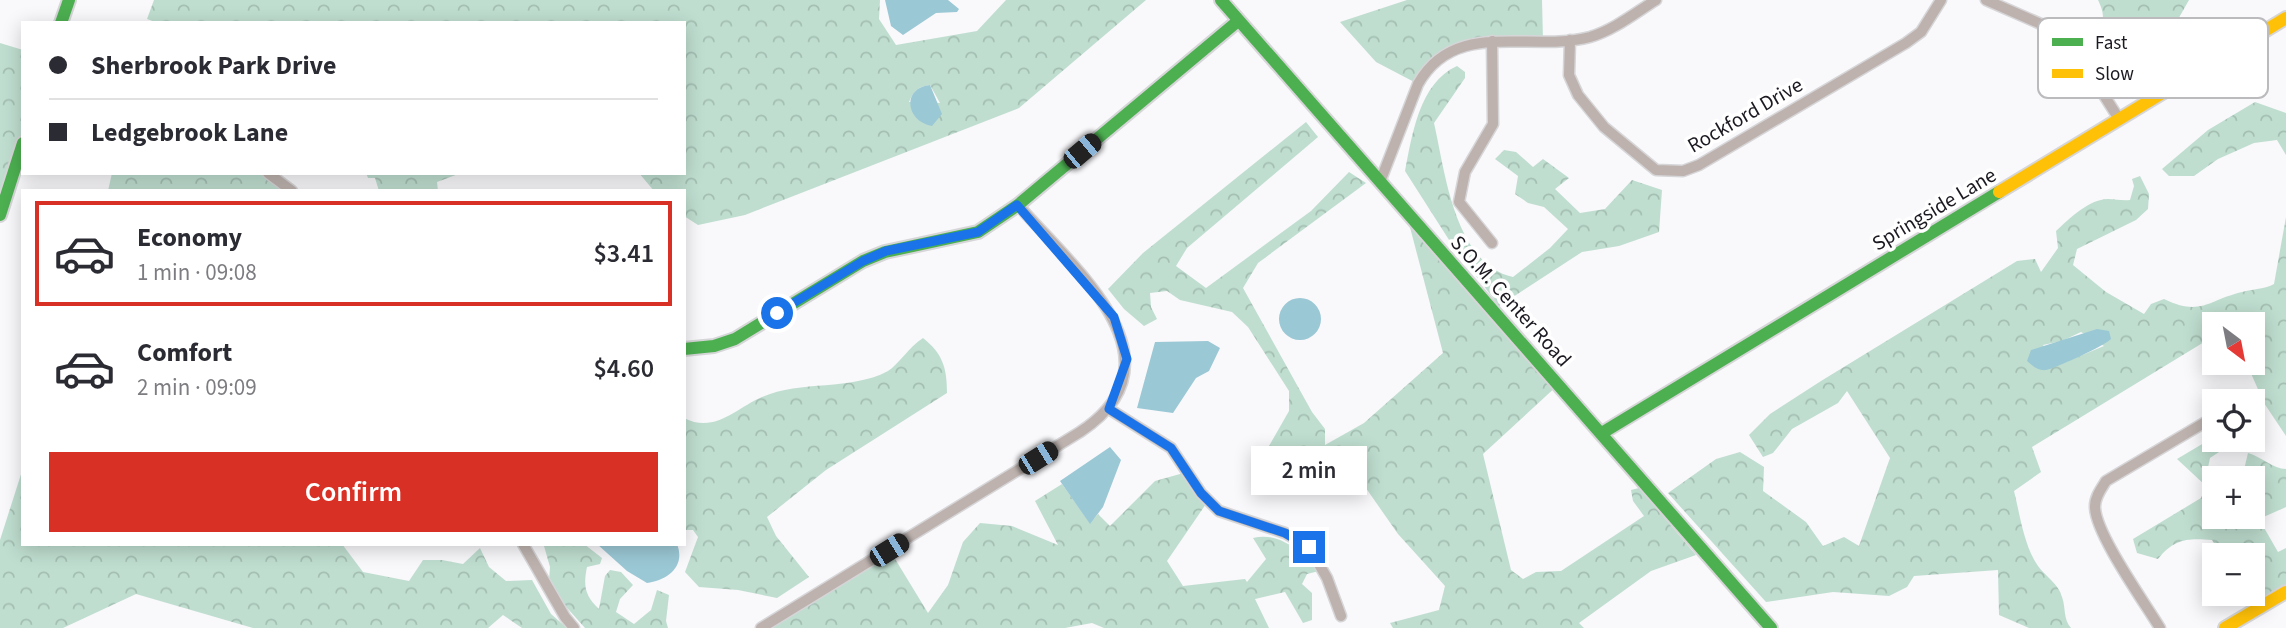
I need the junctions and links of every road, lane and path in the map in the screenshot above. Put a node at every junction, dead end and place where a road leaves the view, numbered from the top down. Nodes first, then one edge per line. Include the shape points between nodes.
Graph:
1 (69, 0) edge
2 (1221, 0) edge
3 (1656, 0) edge
4 (1941, 0) edge
5 (1986, 0) edge
6 (2286, 18) edge
7 (62, 21) edge
8 (1238, 21) junction
9 (2038, 23) edge
10 (2268, 29) edge
11 (1570, 40) junction
12 (1492, 41) junction
13 (2106, 98) edge
14 (2154, 98) edge
15 (2119, 119) junction
16 (21, 149) edge
17 (271, 175) edge
18 (1380, 183) junction
19 (289, 189) edge
20 (1017, 205) junction
21 (0, 214) edge
22 (1492, 243) dead end
23 (686, 349) edge
24 (1109, 409) junction
25 (2202, 424) edge
26 (1602, 433) junction
27 (524, 546) edge
28 (2286, 592) edge
29 (1341, 616) dead end
30 (574, 628) edge
31 (761, 628) edge
32 (1771, 628) edge
33 (2161, 628) edge
34 (2225, 628) edge

1 - 7 street
2 - 8 street, S.O.M. Center Road
3 - 11 street via 1609,29
4 - 11 street, Rockford Drive via 1921,32 1906,43 1683,171 1656,170 1592,116 1569,75
5 - 9 street
6 - 10 street, Springside Lane
8 - 18 street, S.O.M. Center Road
8 - 20 street
11 - 12 street
12 - 18 street via 1465,43 1424,74
12 - 22 street via 1493,124 1465,172 1460,202
13 - 15 street
14 - 15 street, Springside Lane
15 - 26 street, Springside Lane
16 - 21 street
17 - 19 street
18 - 26 street, S.O.M. Center Road
20 - 23 street via 978,232 886,251 863,261 734,339
20 - 24 street via 1114,317 1127,359
24 - 29 street via 1171,448 1219,511 1285,533 1309,547
24 - 31 street via 1080,432
25 - 33 street via 2106,481 2094,507 2102,532
26 - 32 street, S.O.M. Center Road
27 - 30 street
28 - 34 street

